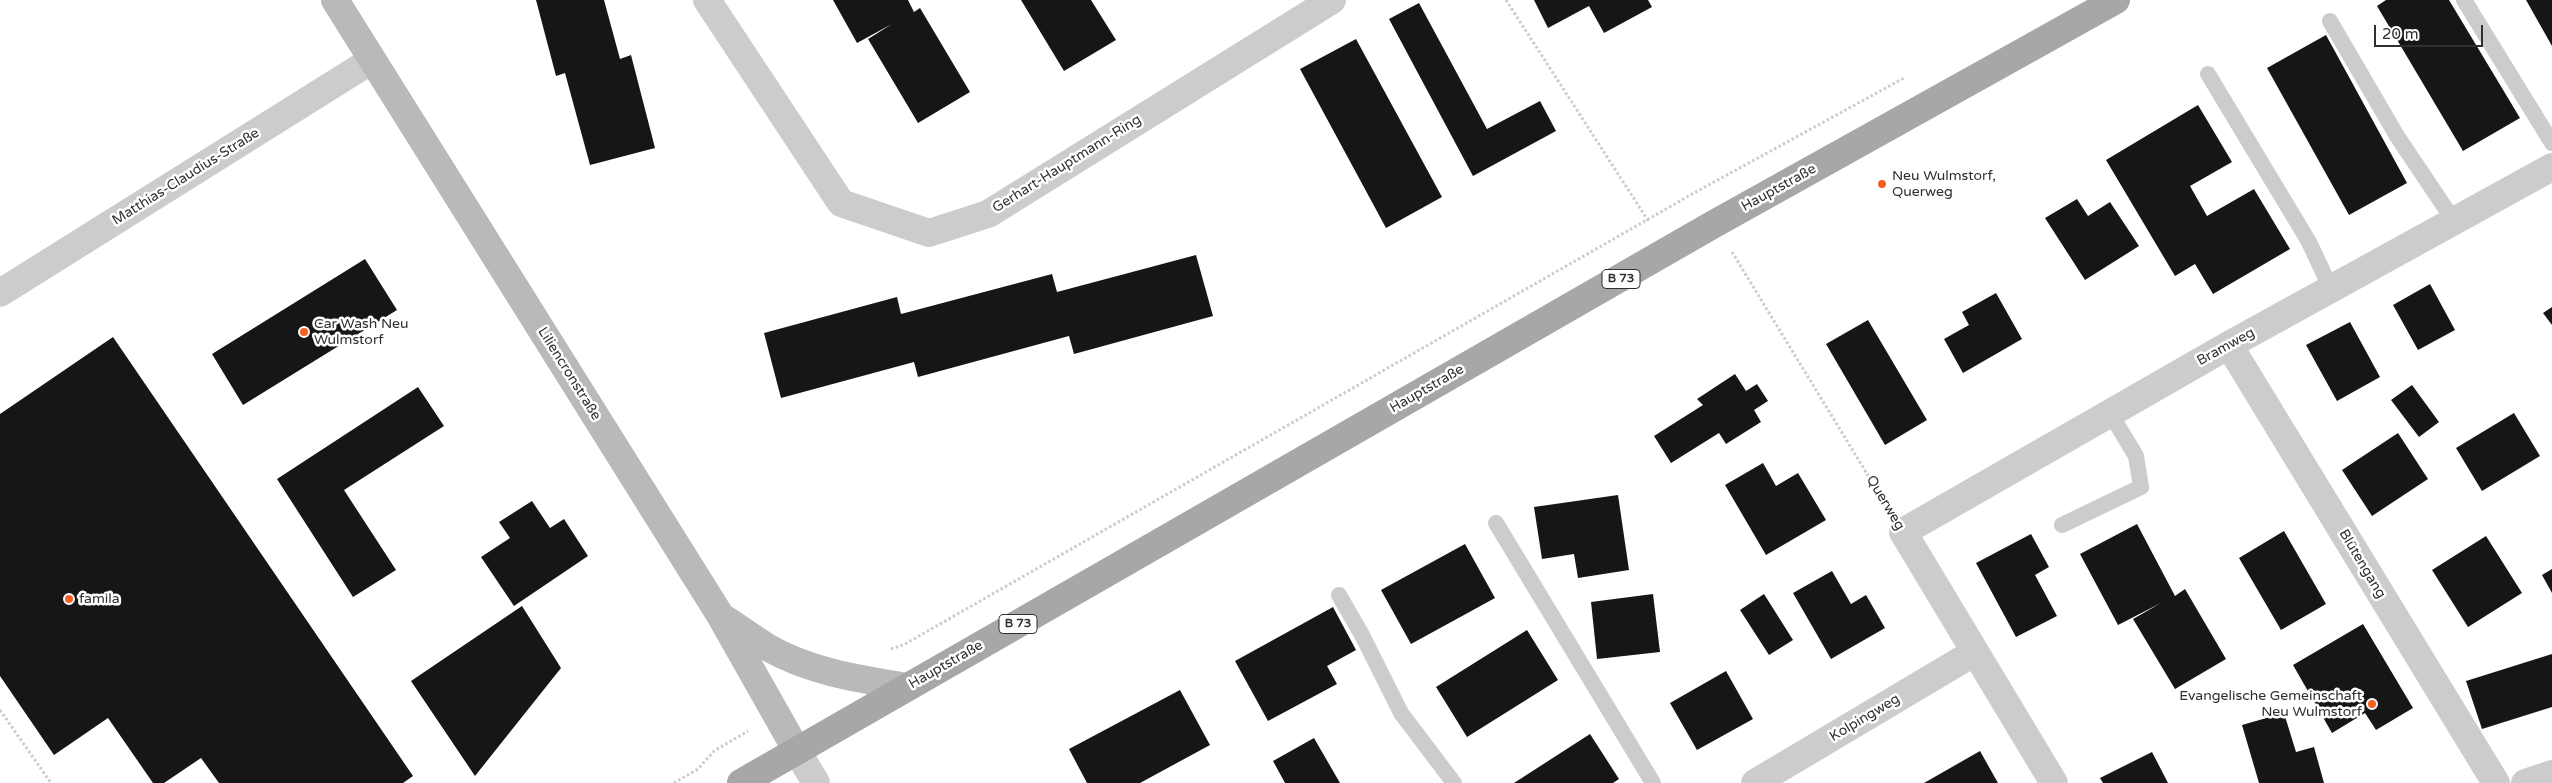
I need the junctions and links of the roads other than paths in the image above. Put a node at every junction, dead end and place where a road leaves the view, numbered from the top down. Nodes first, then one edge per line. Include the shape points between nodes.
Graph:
1 (335, 0) edge
2 (707, 0) edge
3 (1332, 0) edge
4 (2116, 0) edge
5 (2464, 0) edge
6 (2330, 21) dead end
7 (372, 60) junction
8 (2208, 74) dead end
9 (2552, 143) edge
10 (2552, 167) edge
11 (2454, 221) junction
12 (2331, 289) junction
13 (0, 293) edge
14 (2229, 345) junction
15 (2110, 413) junction
16 (1496, 523) dead end
17 (2062, 525) dead end
18 (1903, 532) joint
19 (1339, 595) dead end
20 (720, 615) junction
21 (1975, 652) junction
22 (908, 687) junction
23 (797, 751) junction
24 (2552, 774) edge
25 (741, 783) edge
26 (816, 783) edge
27 (1454, 783) edge
28 (1653, 783) edge
29 (1756, 783) edge
30 (2054, 783) edge
31 (2496, 783) edge
32 (2525, 783) edge

1 - 7 street, Liliencronstraße
2 - 3 street, Gerhart-Hauptmann-Ring via 841,203 928,233 988,214
4 - 22 main road, Hauptstraße / B 73 via 1714,224
5 - 9 lane
6 - 11 lane via 2397,136
7 - 13 street, Matthias-Claudius-Straße
7 - 20 street, Liliencronstraße
8 - 12 lane via 2309,242
10 - 11 street, Bramweg
11 - 12 street, Bramweg
12 - 14 street, Bramweg
14 - 15 street, Bramweg
14 - 31 street, Blütengang
15 - 17 lane via 2136,456 2142,487
15 - 18 street, Bramweg
16 - 28 lane
18 - 21 street, Querweg
19 - 27 lane via 1401,713
20 - 22 street via 768,647 802,662 831,673
20 - 23 street, Liliencronstraße
21 - 29 street, Kolpingweg
21 - 30 street, Querweg
22 - 23 main road, Hauptstraße / B 73
23 - 25 main road, Hauptstraße / B 73
23 - 26 street
24 - 32 street

